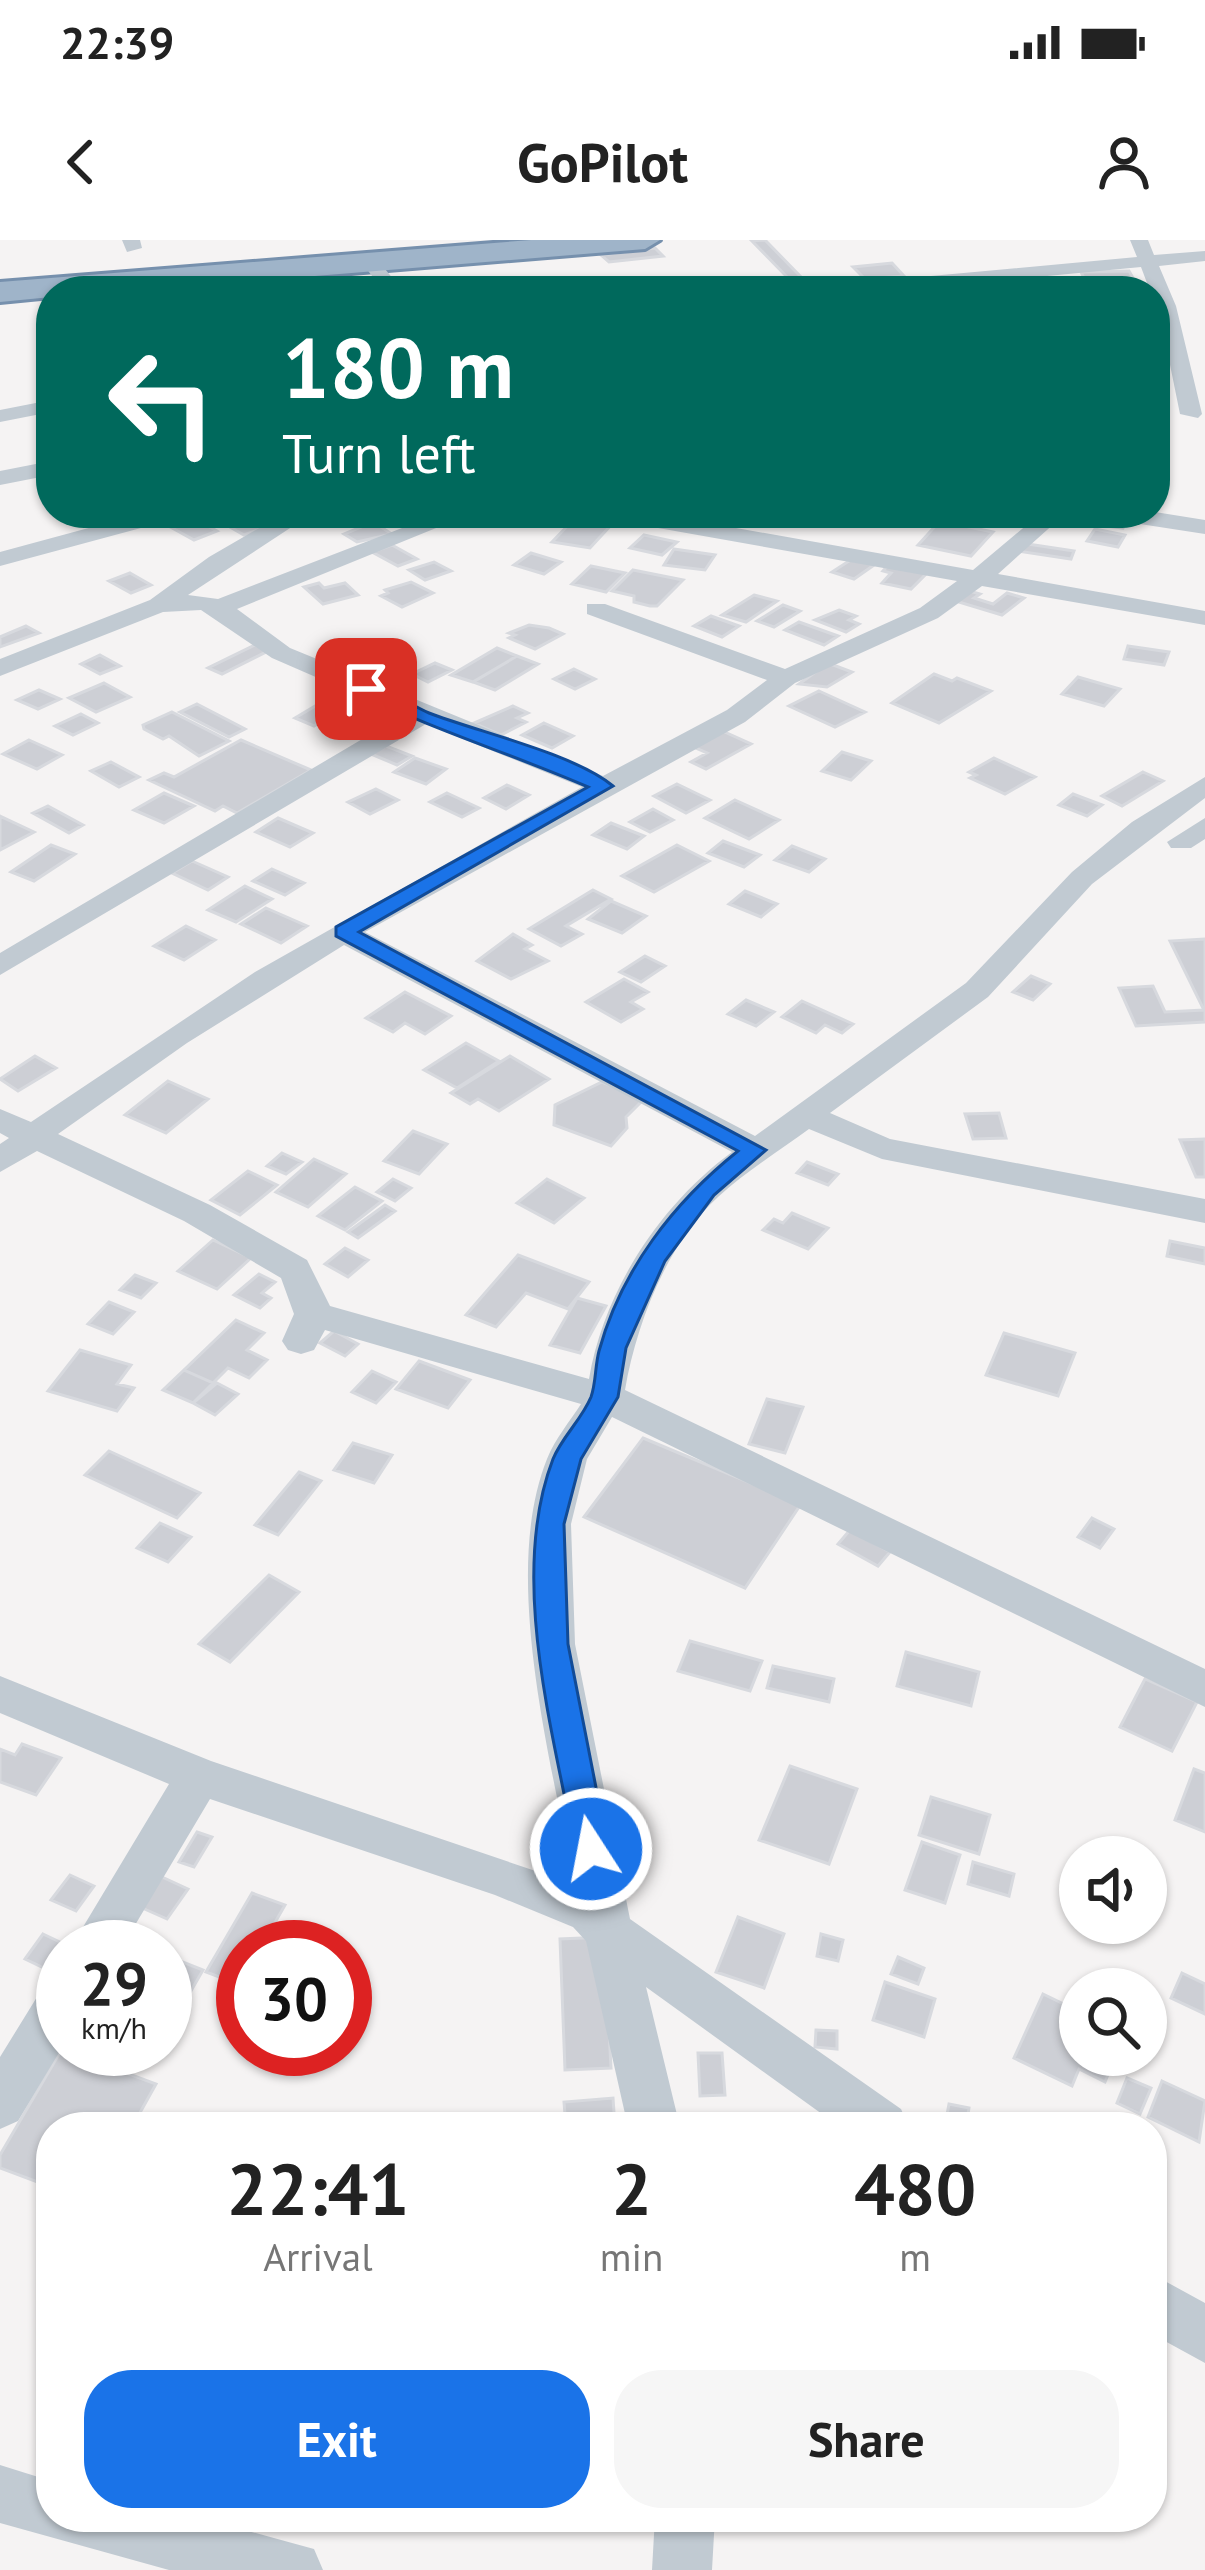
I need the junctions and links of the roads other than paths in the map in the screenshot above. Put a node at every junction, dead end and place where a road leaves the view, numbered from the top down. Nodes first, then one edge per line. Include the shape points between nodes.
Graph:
1 (645, 240) edge
2 (1144, 250) edge
3 (1205, 256) edge
4 (370, 262) junction
5 (197, 276) edge
6 (382, 276) edge
7 (1031, 276) edge
8 (36, 289) edge
9 (0, 292) edge
10 (1170, 296) edge
11 (1170, 332) edge
12 (1170, 354) edge
13 (1205, 357) edge
14 (1170, 366) edge
15 (36, 409) edge
16 (1190, 414) edge
17 (0, 416) edge
18 (36, 471) edge
19 (0, 478) edge
20 (1170, 522) edge
21 (1205, 527) edge
22 (115, 528) edge
23 (276, 528) edge
24 (423, 528) edge
25 (701, 528) edge
26 (1038, 528) edge
27 (0, 559) edge
28 (982, 576) junction
29 (159, 605) junction
30 (218, 608) junction
31 (596, 609) dead end
32 (1205, 618) edge
33 (0, 668) edge
34 (786, 678) junction
35 (420, 716) junction
36 (1205, 785) edge
37 (604, 786) junction
38 (1205, 827) edge
39 (1205, 846) edge
40 (343, 932) junction
41 (0, 966) edge
42 (806, 1115) junction
43 (16, 1128) edge
44 (754, 1150) junction
45 (0, 1161) edge
46 (1205, 1211) edge
47 (604, 1397) junction
48 (1205, 1689) edge
49 (0, 1694) edge
50 (199, 1776) junction
51 (111, 1920) edge
52 (614, 1936) junction
53 (36, 2045) edge
54 (0, 2104) edge
55 (651, 2112) edge
56 (862, 2112) edge
57 (1167, 2311) edge
58 (1205, 2335) edge
59 (0, 2494) edge
60 (36, 2506) edge
61 (135, 2532) edge
62 (684, 2532) edge
63 (292, 2570) edge
64 (682, 2570) edge

1 - 4 highway
2 - 3 street
2 - 7 street
4 - 5 highway
4 - 6 street
8 - 9 highway
10 - 11 street
12 - 13 street
14 - 16 street
15 - 17 street
18 - 19 street
20 - 21 street
22 - 27 street
23 - 29 street
24 - 30 street
25 - 28 street
26 - 28 street
28 - 32 street
28 - 34 street via 916,620
29 - 30 street
29 - 33 street
30 - 35 street via 254,638
31 - 34 street
34 - 37 street via 736,716
35 - 37 street
35 - 41 street
36 - 42 street via 1082,878 977,990
37 - 40 street
38 - 39 street via 1181,842
40 - 43 street
40 - 44 street
42 - 44 street
42 - 46 street via 882,1148
43 - 45 street
43 - 47 street via 197,1213 294,1269 307,1290 307,1328
44 - 47 street via 678,1219 652,1260 613,1348
47 - 48 street
47 - 52 street via 567,1458 550,1524 553,1644
49 - 50 street
50 - 51 street
50 - 52 street via 506,1878 590,1912
52 - 55 street
52 - 56 street
53 - 54 street
57 - 58 street
59 - 60 street
61 - 63 street
62 - 64 street

